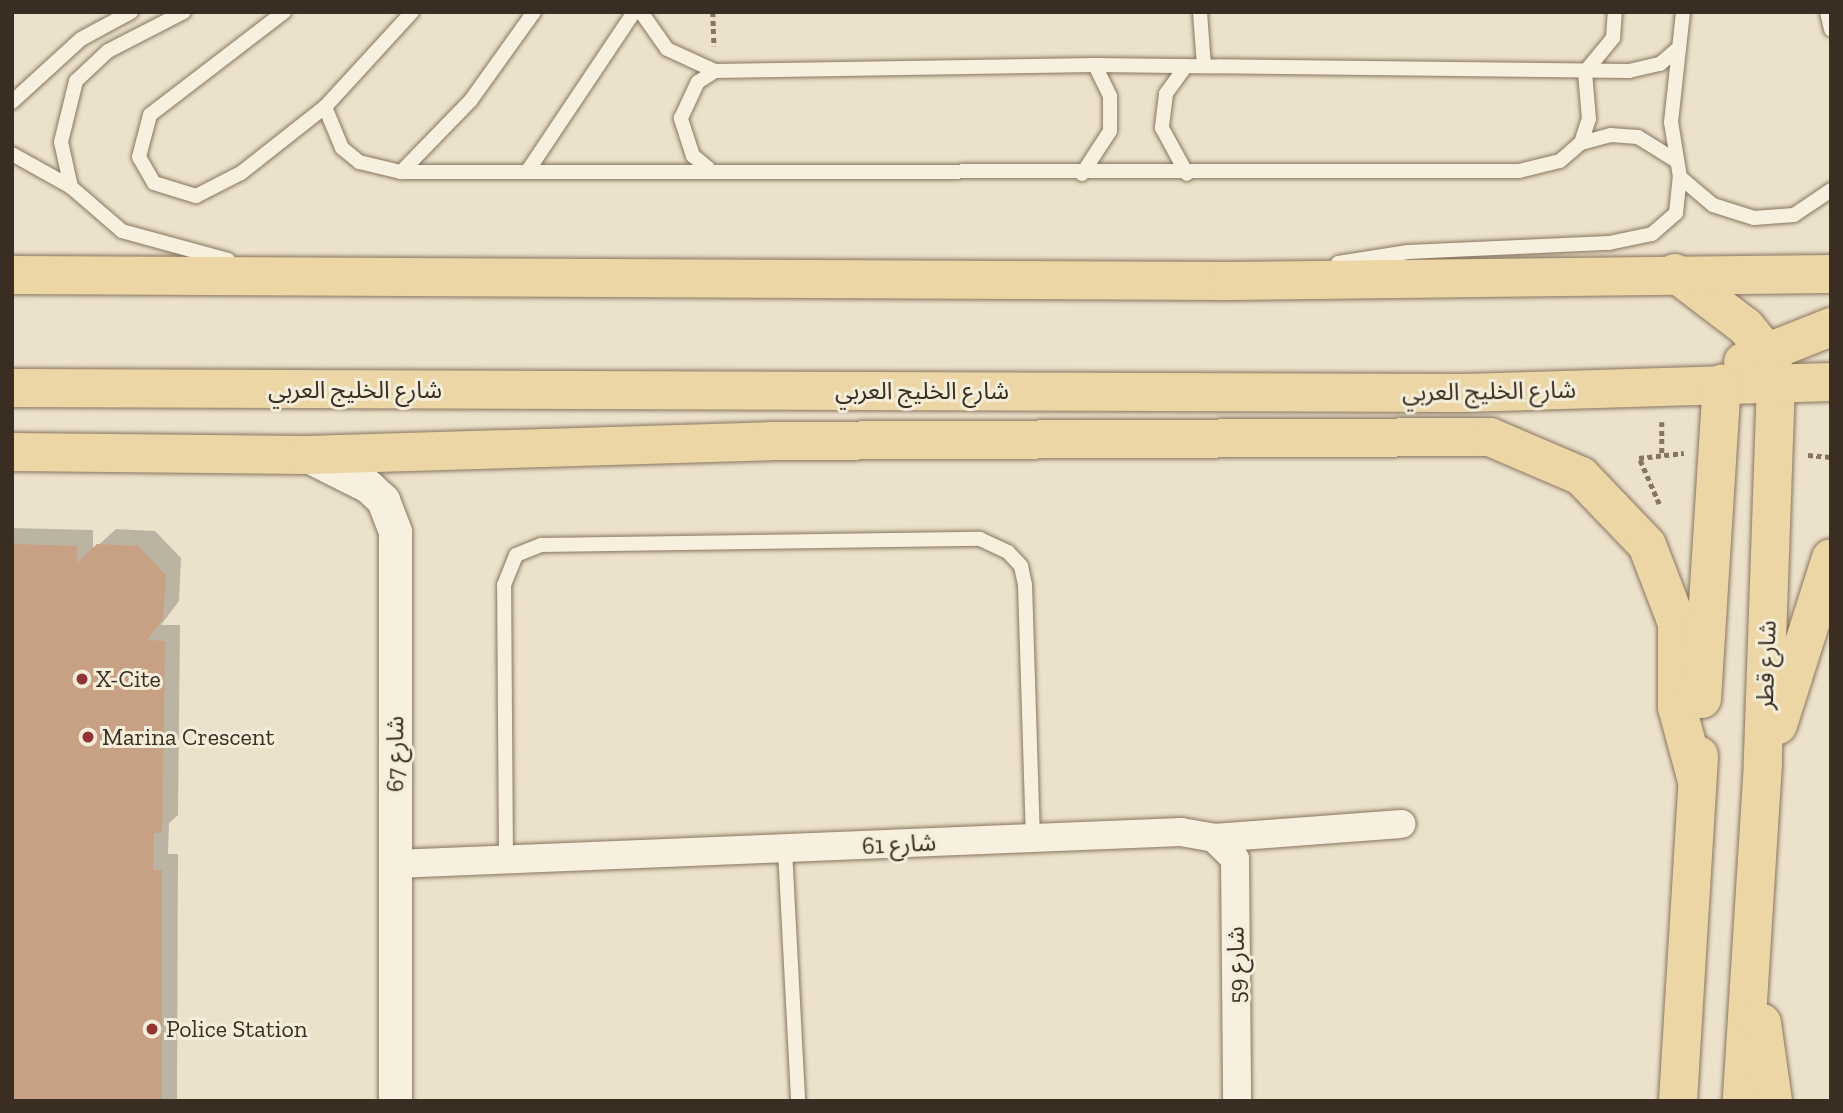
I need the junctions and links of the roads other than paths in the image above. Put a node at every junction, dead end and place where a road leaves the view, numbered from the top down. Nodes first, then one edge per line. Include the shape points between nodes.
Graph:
1 (131, 12) edge
2 (184, 12) edge
3 (284, 12) edge
4 (412, 12) edge
5 (534, 12) edge
6 (634, 12) edge
7 (640, 12) edge
8 (1200, 12) edge
9 (1615, 12) edge
10 (1683, 12) edge
11 (1827, 12) edge
12 (1831, 30) edge
13 (1677, 49) junction
14 (1095, 65) junction
15 (1186, 66) junction
16 (1204, 66) junction
17 (715, 71) junction
18 (1585, 72) junction
19 (12, 102) edge
20 (326, 107) junction
21 (1581, 143) junction
22 (12, 154) edge
23 (1675, 160) junction
24 (708, 169) junction
25 (401, 172) junction
26 (527, 172) junction
27 (1082, 174) junction
28 (1187, 174) junction
29 (1679, 177) junction
30 (71, 187) junction
31 (1831, 190) edge
32 (1675, 273) junction
33 (1831, 274) edge
34 (12, 275) edge
35 (322, 281) junction
36 (1229, 281) junction
37 (1831, 327) edge
38 (1771, 366) junction
39 (1831, 382) edge
40 (1722, 384) junction
41 (12, 388) edge
42 (1028, 392) junction
43 (1237, 392) junction
44 (1426, 433) junction
45 (771, 441) junction
46 (12, 453) edge
47 (306, 455) junction
48 (1831, 558) edge
49 (1763, 763) junction
50 (1697, 781) junction
51 (1401, 824) dead end
52 (1033, 838) junction
53 (1214, 838) junction
54 (785, 850) junction
55 (506, 859) junction
56 (395, 864) junction
57 (1751, 978) junction
58 (396, 1101) edge
59 (798, 1101) edge
60 (1237, 1101) edge
61 (1678, 1101) edge
62 (1742, 1101) edge
63 (1773, 1101) edge

1 - 19 lane via 81,39
2 - 30 lane via 108,51 76,81 61,142
3 - 20 lane via 150,115 139,142 145,172 181,197 211,191
4 - 20 lane
5 - 25 lane via 471,100
6 - 26 lane
7 - 17 lane via 667,49
8 - 16 lane
9 - 18 lane via 1613,38
10 - 13 lane
11 - 12 lane
13 - 18 lane via 1640,71
13 - 23 lane
14 - 15 lane
14 - 17 lane
14 - 27 lane via 1110,96 1110,131
15 - 16 lane
15 - 28 lane via 1166,94 1162,128
16 - 18 lane
17 - 24 lane via 698,82 681,118 693,156
18 - 21 lane via 1588,119
20 - 25 lane via 342,148 359,162
21 - 23 lane via 1638,137
21 - 28 lane via 1560,161 1533,170
22 - 30 lane
23 - 29 lane
24 - 26 lane
24 - 27 lane
25 - 26 lane
27 - 28 lane
29 - 31 lane via 1713,205 1754,218 1794,215
29 - 36 lane via 1676,213 1652,234 1609,243 1408,252
30 - 35 lane via 104,219 142,240
32 - 33 main road
32 - 36 main road
32 - 38 main road via 1724,306
34 - 35 main road
35 - 36 main road
37 - 38 main road
38 - 39 main road
38 - 40 main road
38 - 49 main road, شارع قطر
40 - 43 main road, شارع الخليج العربي via 1462,393
40 - 50 main road
41 - 42 main road, شارع الخليج العربي
42 - 43 main road, شارع الخليج العربي
42 - 45 main road
43 - 44 main road
44 - 45 main road
44 - 50 main road via 1490,437 1552,458 1629,520 1670,596 1681,734
45 - 47 main road
46 - 47 main road
47 - 56 street, شارع 67 via 368,486 383,499 395,532
48 - 49 main road
49 - 57 main road, شارع قطر
50 - 61 main road
51 - 53 street, شارع 61
52 - 53 street, شارع 61 via 1181,832
52 - 54 street, شارع 61
52 - 55 lane via 1025,585 1008,552 981,539 541,544 516,555 504,585
53 - 60 street, شارع 59 via 1235,859
54 - 55 street, شارع 61
54 - 59 lane
55 - 56 street, شارع 61
56 - 58 street, شارع 67
57 - 62 main road, شارع قطر
57 - 63 main road

